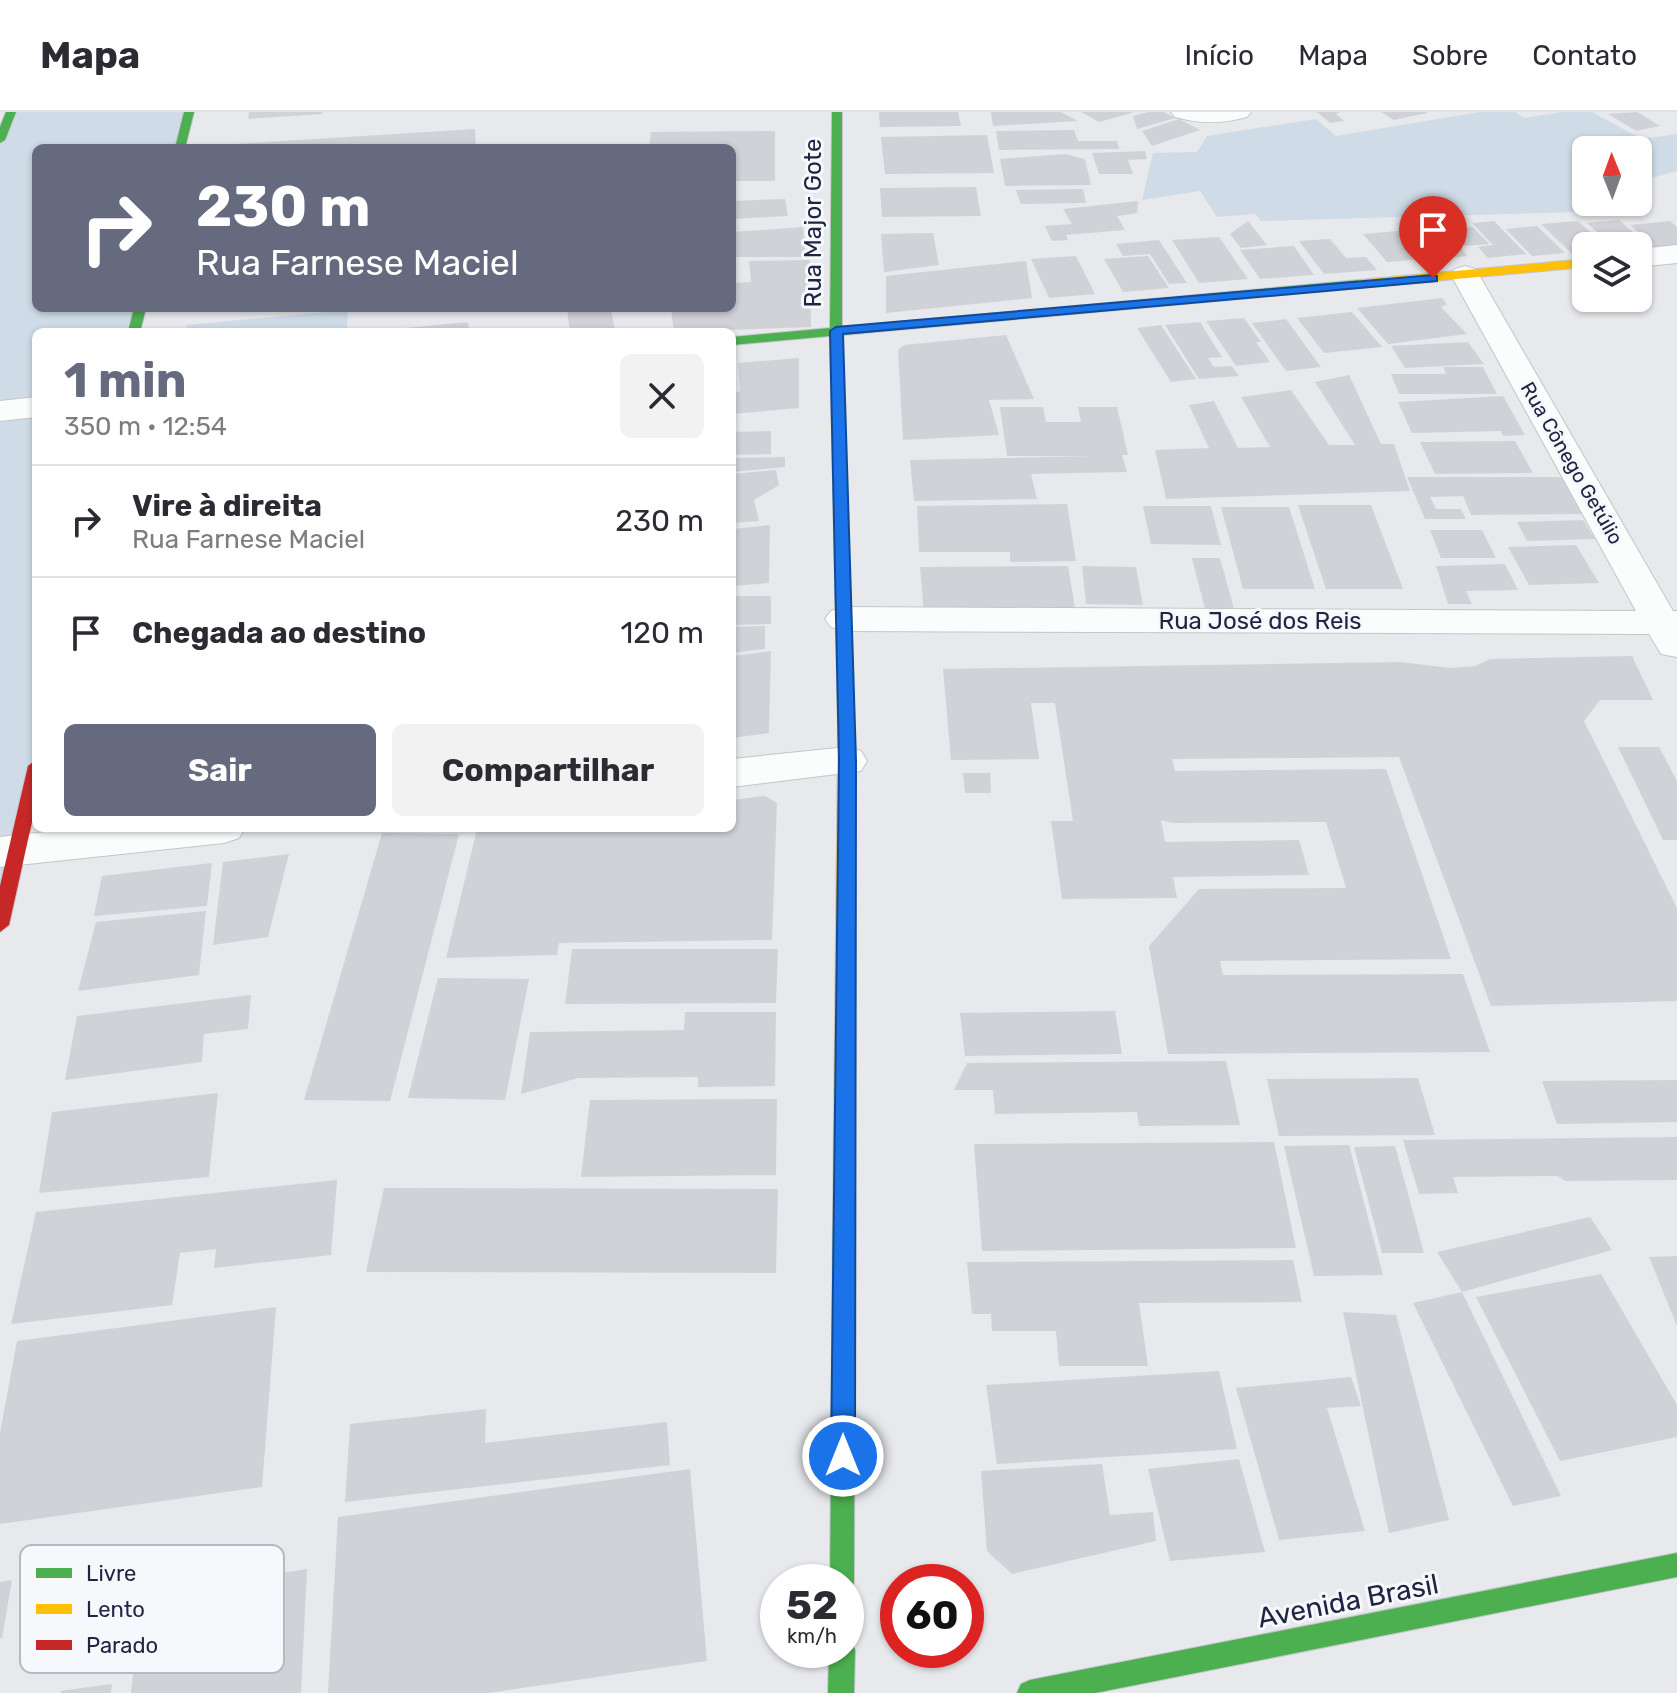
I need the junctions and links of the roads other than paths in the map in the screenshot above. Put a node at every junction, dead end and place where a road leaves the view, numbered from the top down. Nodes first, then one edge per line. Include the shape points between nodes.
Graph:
1 (11, 112) edge
2 (189, 112) edge
3 (837, 112) edge
4 (1184, 112) edge
5 (1238, 112) edge
6 (0, 140) edge
7 (181, 144) edge
8 (1677, 254) edge
9 (1652, 257) edge
10 (1572, 264) edge
11 (1465, 275) junction
12 (836, 331) junction
13 (736, 341) edge
14 (32, 407) edge
15 (0, 411) edge
16 (844, 619) junction
17 (1673, 633) edge
18 (847, 761) junction
19 (736, 773) edge
20 (32, 779) edge
21 (187, 832) edge
22 (9, 851) edge
23 (0, 925) edge
24 (842, 1564) edge
25 (1677, 1565) edge
26 (842, 1668) edge
27 (841, 1693) edge
28 (1030, 1693) edge

1 - 6 main road
2 - 7 main road
3 - 12 main road, Rua Major Gote
4 - 5 street
8 - 9 street
10 - 11 main road
11 - 12 main road
11 - 17 street, Rua Cônego Getúlio
12 - 13 main road
12 - 16 main road, Rua Major Gote
14 - 15 street
16 - 17 street, Rua José dos Reis
16 - 18 main road, Rua Major Gote
18 - 19 street
18 - 24 main road, Rua Major Gote
20 - 22 main road
21 - 22 street
22 - 23 main road
25 - 28 main road, Avenida Brasil
26 - 27 main road

